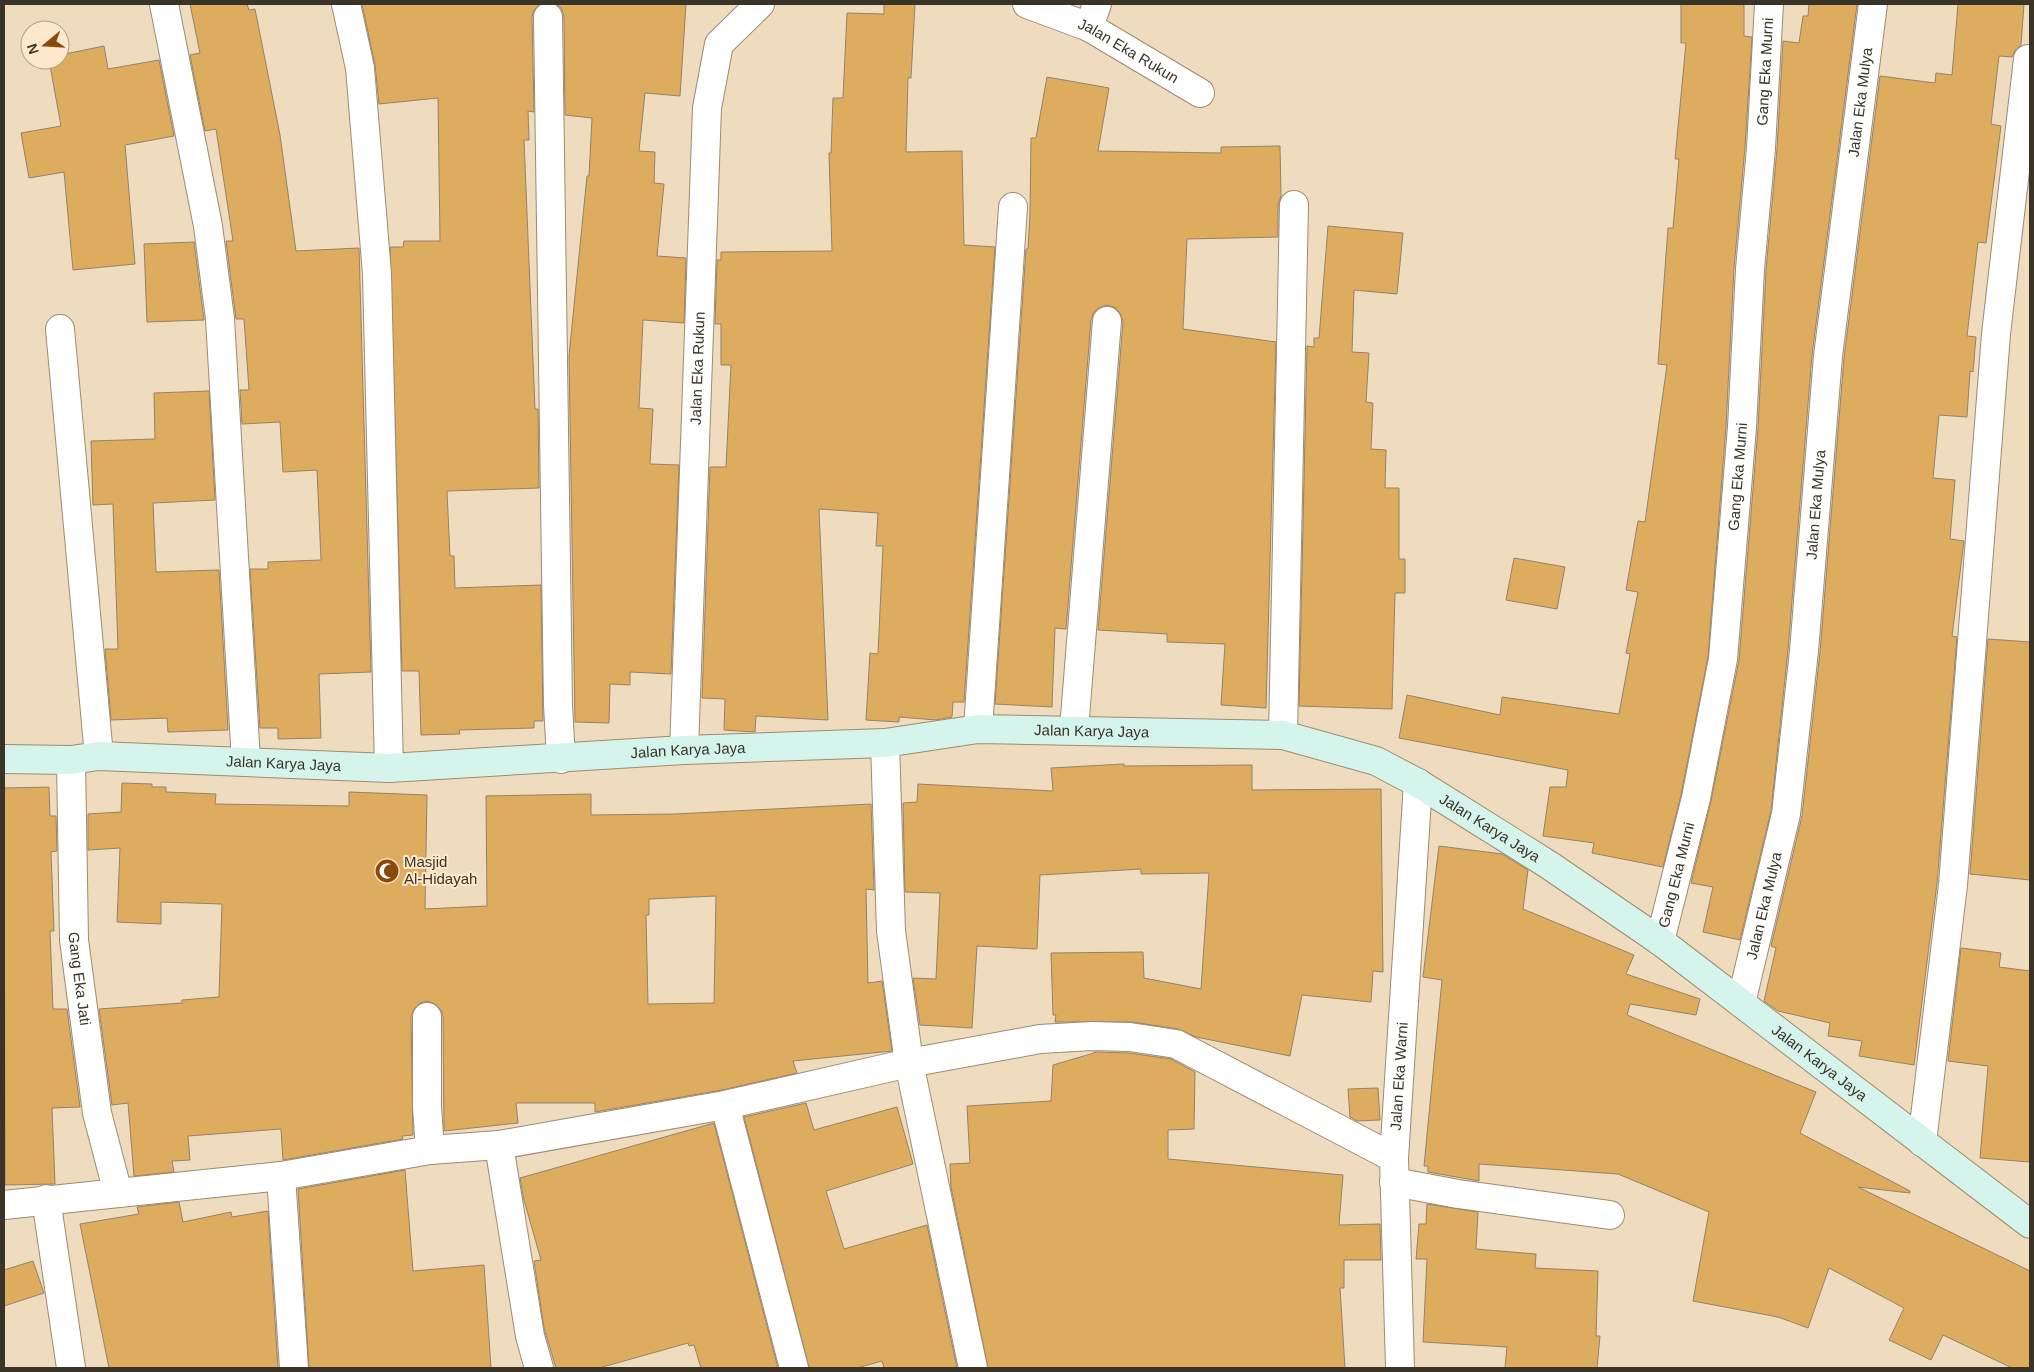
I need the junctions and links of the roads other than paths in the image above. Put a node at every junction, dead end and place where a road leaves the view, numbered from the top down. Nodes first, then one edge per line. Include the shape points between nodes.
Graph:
1 (164, 4) edge
2 (346, 4) edge
3 (760, 4) edge
4 (1027, 4) edge
5 (1769, 4) edge
6 (1873, 4) edge
7 (1093, 15) edge
8 (548, 17) dead end
9 (2028, 59) dead end
10 (1200, 93) dead end
11 (1294, 205) dead end
12 (1013, 207) dead end
13 (1107, 320) dead end
14 (60, 329) dead end
15 (978, 729) junction
16 (1074, 729) junction
17 (1283, 735) junction
18 (885, 743) junction
19 (684, 750) junction
20 (99, 756) junction
21 (4, 759) edge
22 (561, 759) junction
23 (71, 760) junction
24 (246, 760) junction
25 (389, 768) junction
26 (1418, 783) junction
27 (1660, 941) junction
28 (1742, 1002) junction
29 (427, 1016) dead end
30 (909, 1063) junction
31 (725, 1105) junction
32 (1922, 1142) junction
33 (499, 1145) junction
34 (430, 1150) junction
35 (1394, 1170) junction
36 (281, 1176) junction
37 (118, 1193) junction
38 (46, 1199) junction
39 (4, 1205) edge
40 (1610, 1215) dead end
41 (2030, 1224) edge
42 (71, 1368) edge
43 (294, 1368) edge
44 (539, 1368) edge
45 (794, 1368) edge
46 (973, 1368) edge
47 (1400, 1368) edge

1 - 24 street via 208,226 220,319
2 - 25 street via 360,68 377,274
3 - 19 street, Jalan Eka Rukun via 719,44 706,108
4 - 7 street, Jalan Eka Rukun
5 - 27 street, Gang Eka Murni via 1742,427 1723,660 1696,798
6 - 28 street, Jalan Eka Mulya via 1828,356 1804,651 1786,814
7 - 10 street, Jalan Eka Rukun
8 - 22 street
9 - 32 street via 1996,334 1954,886
11 - 17 street
12 - 15 street
13 - 16 street
14 - 20 street
15 - 16 main road, Jalan Karya Jaya
15 - 18 main road, Jalan Karya Jaya
16 - 17 main road, Jalan Karya Jaya
17 - 26 main road, Jalan Karya Jaya via 1376,761
18 - 19 main road, Jalan Karya Jaya
18 - 30 street via 891,931
19 - 22 main road, Jalan Karya Jaya
20 - 23 main road, Jalan Karya Jaya
20 - 24 main road, Jalan Karya Jaya
21 - 23 main road, Jalan Karya Jaya
22 - 25 main road, Jalan Karya Jaya
23 - 37 street, Gang Eka Jati via 74,940 97,1114
24 - 25 main road, Jalan Karya Jaya
26 - 27 main road, Jalan Karya Jaya via 1549,865
26 - 35 street, Jalan Eka Warni
27 - 28 main road, Jalan Karya Jaya
28 - 32 main road, Jalan Karya Jaya
29 - 34 street via 426,1107
30 - 31 street
30 - 35 street via 1040,1040 1092,1036 1130,1037 1176,1044
30 - 46 street
31 - 33 street
31 - 45 street
32 - 41 main road, Jalan Karya Jaya
33 - 34 street
33 - 44 street via 530,1336
34 - 36 street
35 - 40 street via 1458,1194
35 - 47 street, Jalan Eka Warni
36 - 37 street
36 - 43 street
37 - 38 street
38 - 39 street
38 - 42 street

